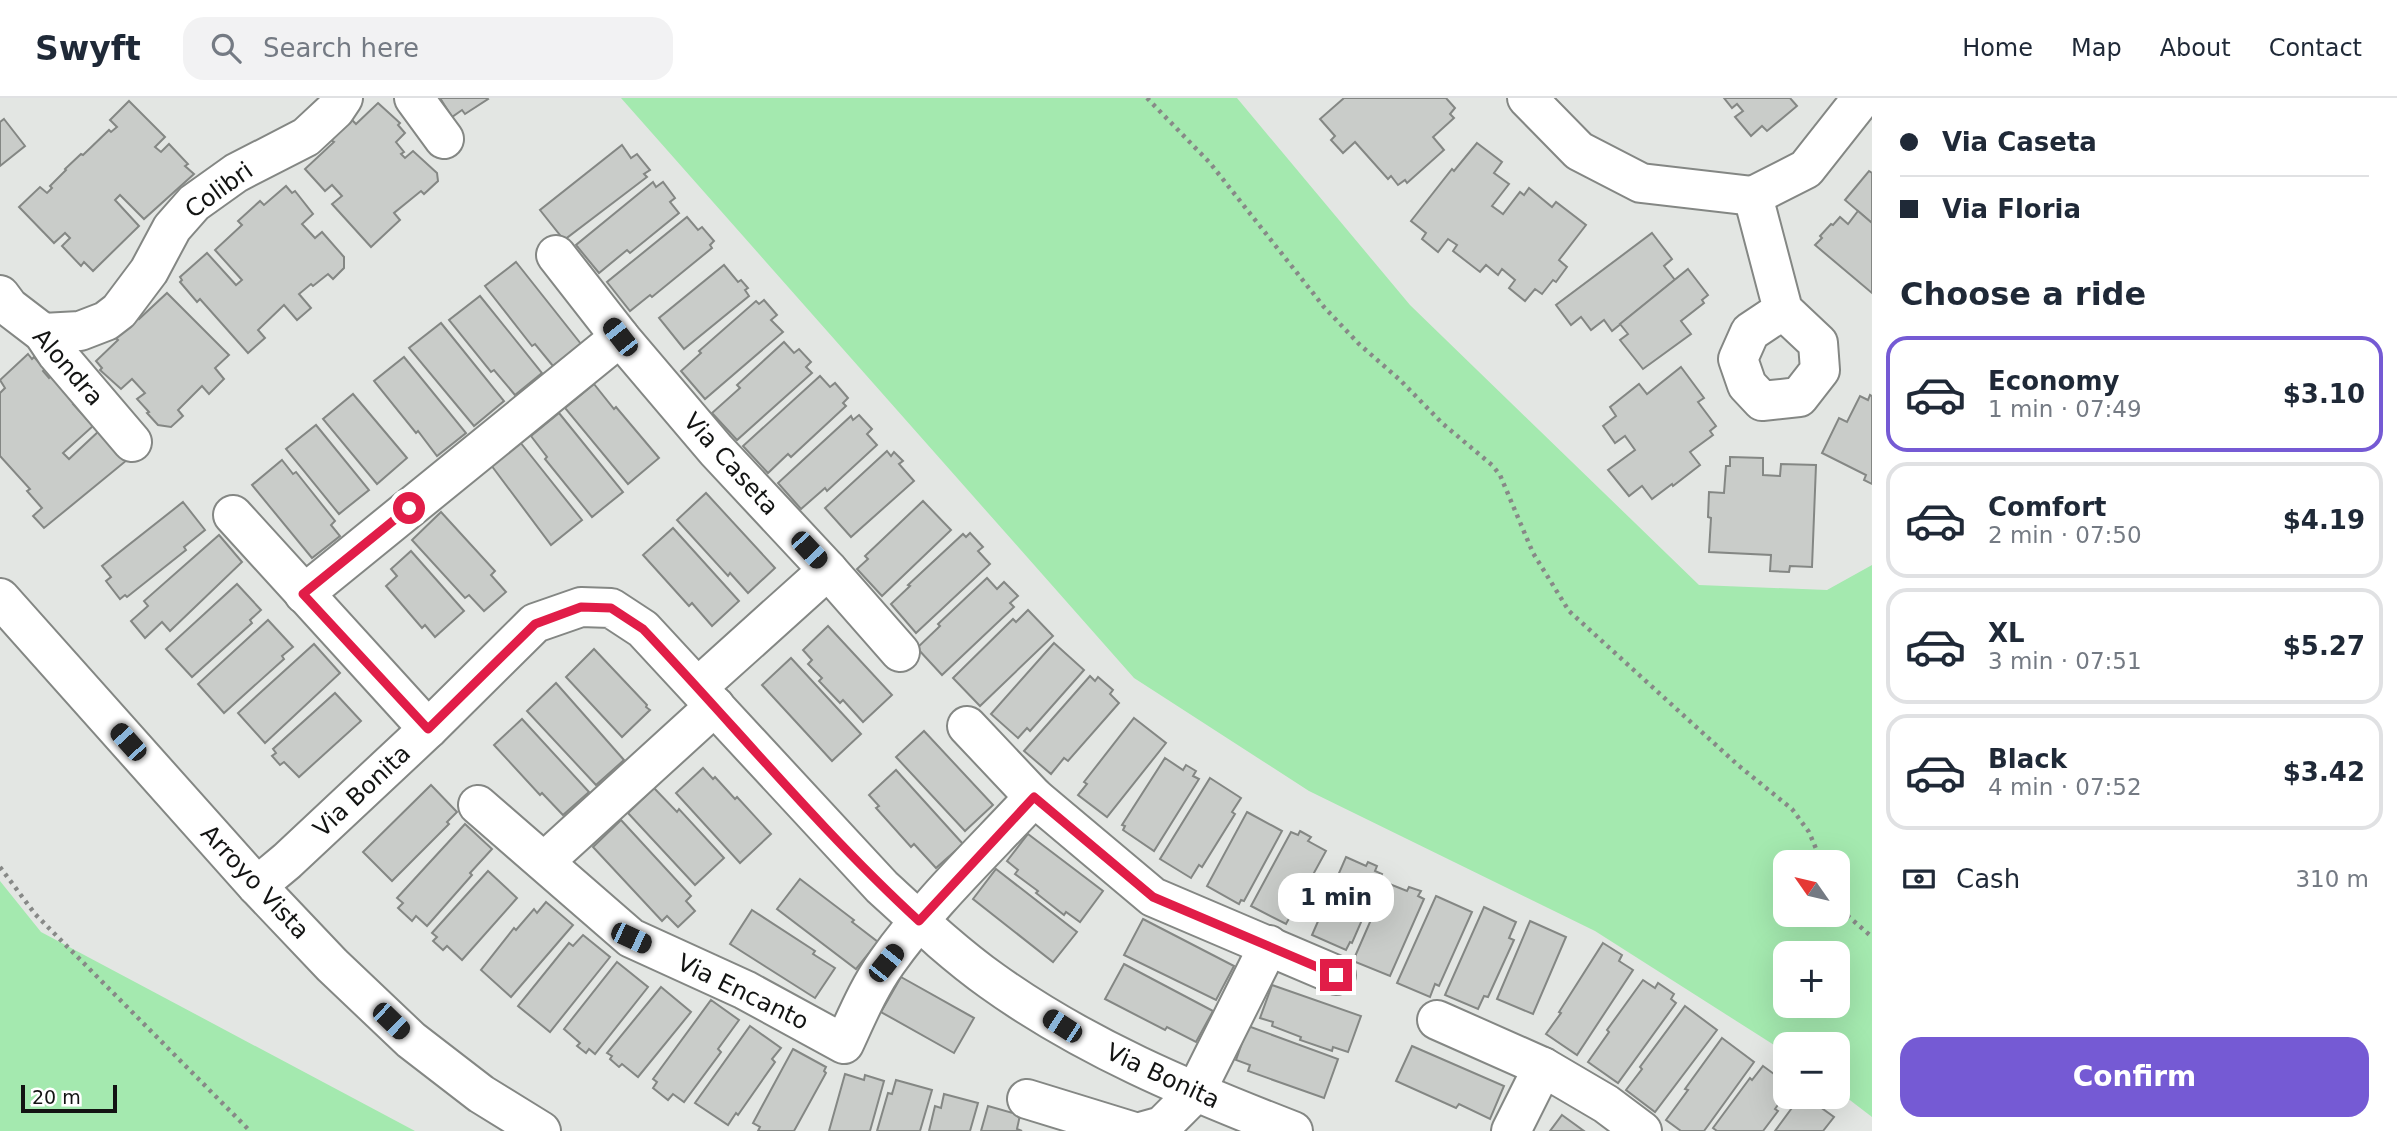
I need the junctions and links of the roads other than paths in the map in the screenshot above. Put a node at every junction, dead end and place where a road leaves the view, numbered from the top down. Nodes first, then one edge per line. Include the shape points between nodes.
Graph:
1 (343, 98) edge
2 (414, 98) edge
3 (1527, 98) edge
4 (1862, 98) edge
5 (444, 139) dead end
6 (1753, 196) junction
7 (556, 255) dead end
8 (0, 295) edge
9 (1783, 310) dead end
10 (43, 333) junction
11 (620, 337) junction
12 (132, 442) dead end
13 (233, 515) dead end
14 (828, 570) junction
15 (303, 594) junction
16 (0, 598) edge
17 (900, 652) dead end
18 (707, 696) junction
19 (967, 726) dead end
20 (428, 729) junction
21 (1034, 797) junction
22 (478, 805) dead end
23 (545, 862) junction
24 (257, 886) junction
25 (919, 921) junction
26 (1269, 945) junction
27 (1336, 975) dead end
28 (1437, 1020) dead end
29 (1543, 1067) junction
30 (1195, 1093) junction
31 (1027, 1099) dead end
32 (541, 1131) edge
33 (1131, 1131) edge
34 (1144, 1131) edge
35 (1293, 1131) edge
36 (1510, 1131) edge
37 (1642, 1131) edge

1 - 10 street, Colibri via 306,137 236,173 194,203 172,228 149,271 106,321 80,331
2 - 5 street
3 - 6 street via 1579,151 1640,183
4 - 6 street via 1805,169
6 - 9 street
7 - 11 street, Via Caseta
8 - 10 street, Alondra
10 - 12 street, Alondra
11 - 14 street, Via Caseta via 716,450
11 - 15 street
13 - 15 street
14 - 17 street, Via Caseta
14 - 18 street
15 - 20 street
16 - 24 street, Arroyo Vista
18 - 20 street, Via Bonita via 643,629 611,608 581,607 535,624
18 - 23 street
18 - 25 street, Via Bonita via 831,834
19 - 21 street
20 - 24 street, Via Bonita
21 - 25 street
21 - 26 street via 1153,897
22 - 23 street, Via Encanto
23 - 25 street, Via Encanto via 631,938 745,990 845,1044 886,963
24 - 32 street, Arroyo Vista via 411,1040 481,1094
25 - 30 street, Via Bonita via 991,980 1062,1026
26 - 27 street
26 - 30 street
28 - 29 street
29 - 36 street
29 - 37 street
30 - 34 street via 1162,1126
30 - 35 street, Via Bonita
31 - 33 street

